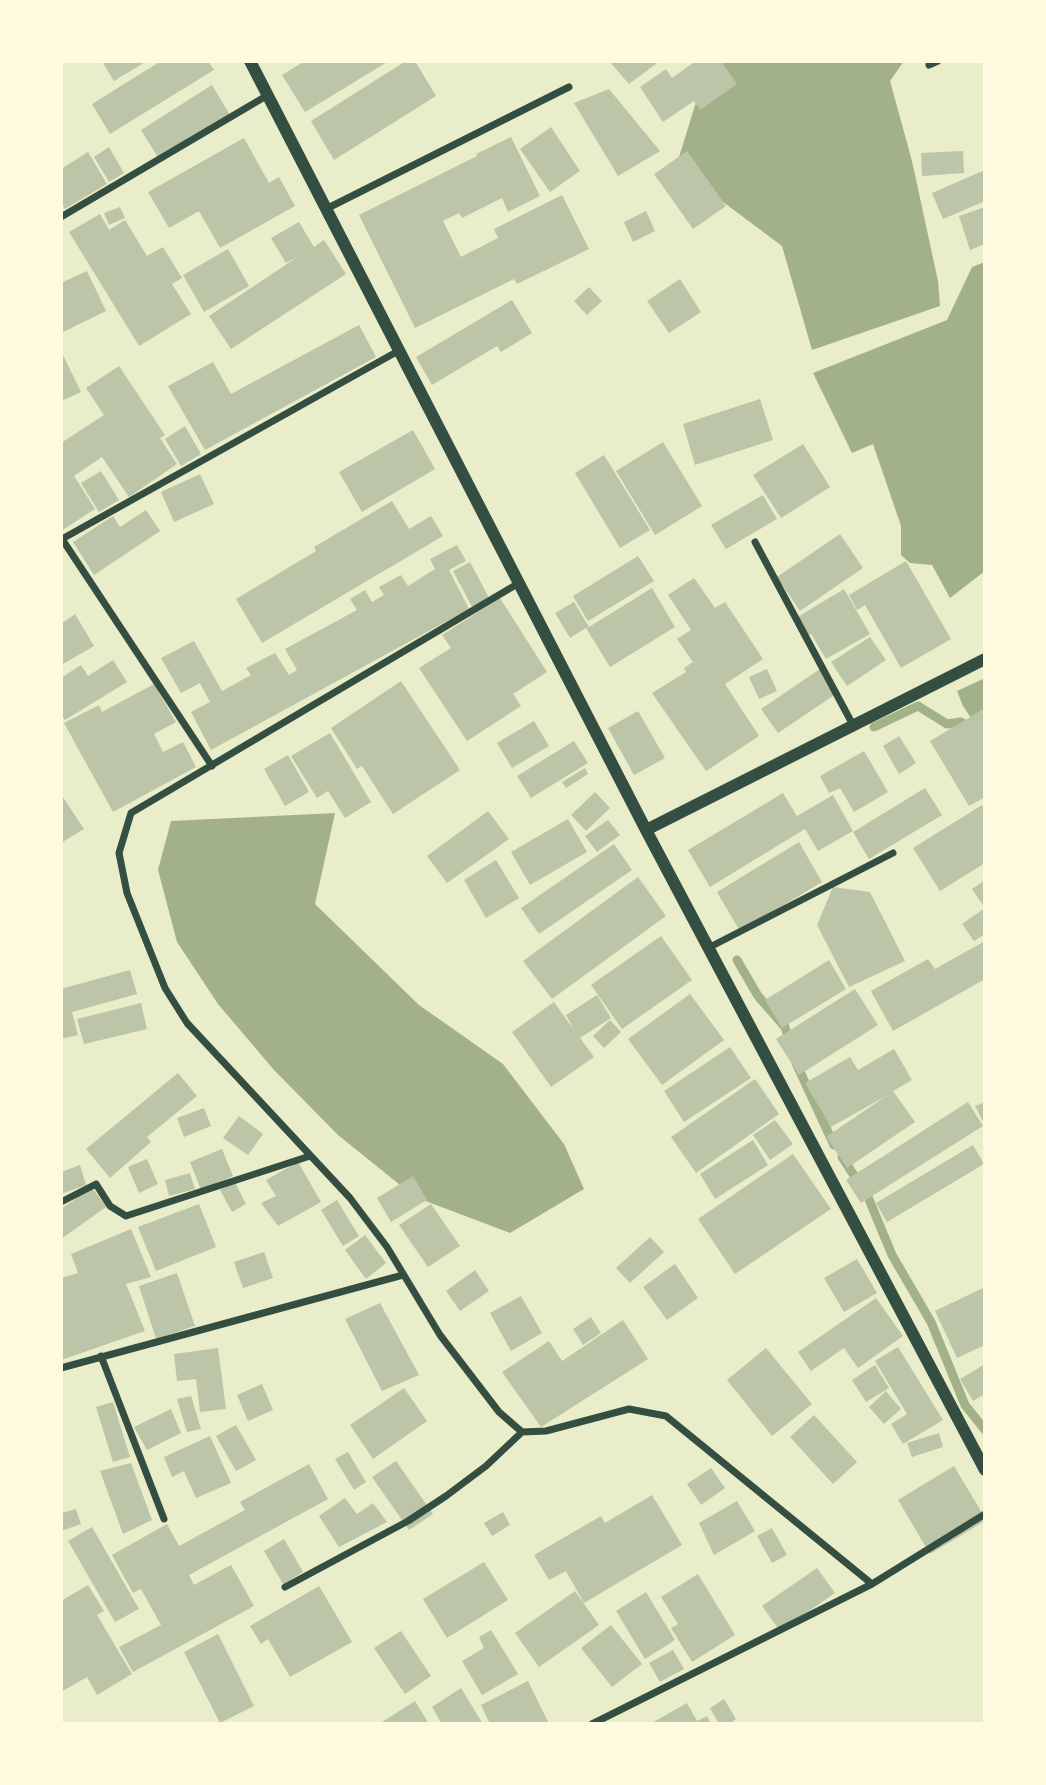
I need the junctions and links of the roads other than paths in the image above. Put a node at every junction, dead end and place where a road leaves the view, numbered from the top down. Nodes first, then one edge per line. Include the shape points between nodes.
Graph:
1 (250, 61) edge
2 (939, 61) edge
3 (929, 65) dead end
4 (569, 87) dead end
5 (268, 95) junction
6 (326, 209) junction
7 (61, 217) edge
8 (400, 350) junction
9 (62, 539) edge
10 (755, 542) dead end
11 (519, 583) junction
12 (985, 659) edge
13 (853, 726) junction
14 (212, 766) junction
15 (646, 831) junction
16 (893, 853) dead end
17 (708, 948) junction
18 (310, 1156) junction
19 (61, 1202) edge
20 (403, 1275) junction
21 (102, 1356) junction
22 (61, 1368) edge
23 (522, 1432) junction
24 (985, 1470) edge
25 (985, 1514) edge
26 (164, 1518) dead end
27 (872, 1584) junction
28 (285, 1587) dead end
29 (592, 1724) edge

1 - 5 street
2 - 3 street
4 - 6 street
5 - 6 street
5 - 7 street
6 - 8 street
8 - 9 street
8 - 11 street
9 - 14 street
10 - 13 street
11 - 14 street
11 - 15 street
12 - 13 street
13 - 15 street
14 - 18 street via 131,813 119,853 127,893 165,988 187,1023
15 - 17 street
16 - 17 street
17 - 24 street
18 - 19 street via 126,1216 110,1206 96,1184
18 - 20 street via 350,1198
20 - 21 street
20 - 23 street via 440,1335 499,1412
21 - 22 street
21 - 26 street
23 - 27 street via 546,1432 629,1409 666,1416
23 - 28 street via 486,1466 408,1521
25 - 27 street
27 - 29 street

